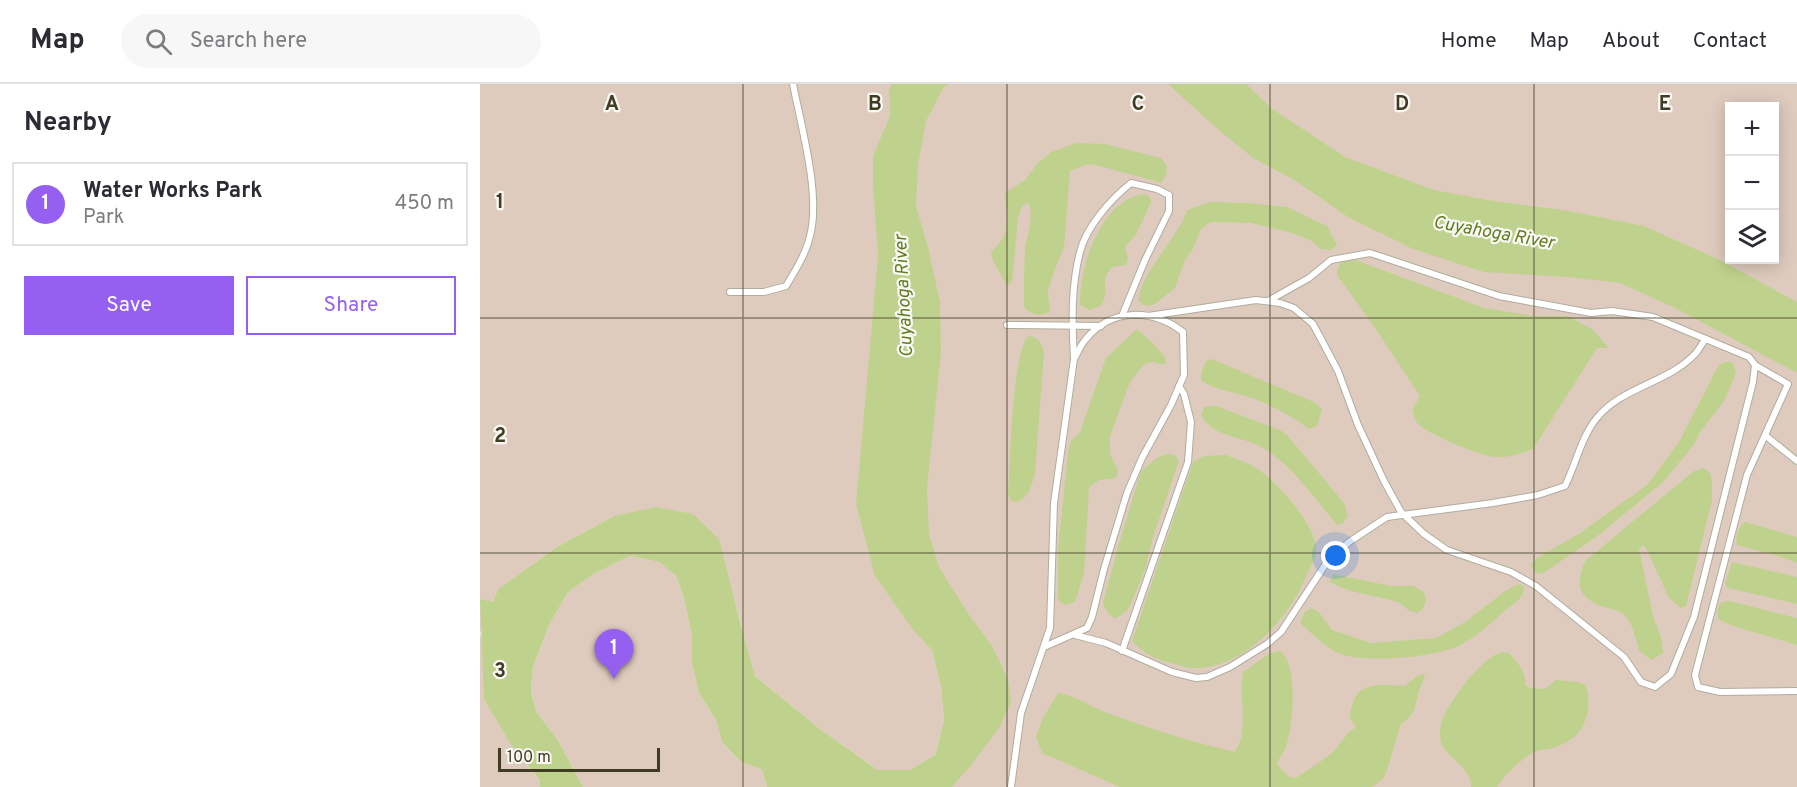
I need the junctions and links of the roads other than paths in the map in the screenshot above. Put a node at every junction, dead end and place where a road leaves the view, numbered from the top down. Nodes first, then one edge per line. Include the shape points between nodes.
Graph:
1 (793, 84) edge
2 (730, 292) dead end
3 (1268, 301) junction
4 (1122, 316) junction
5 (1148, 316) junction
6 (1007, 325) dead end
7 (1072, 326) junction
8 (1102, 326) junction
9 (1706, 339) junction
10 (1074, 359) junction
11 (1755, 365) junction
12 (1179, 386) junction
13 (1766, 436) junction
14 (1797, 461) edge
15 (1404, 514) junction
16 (1074, 635) junction
17 (1044, 647) junction
18 (1122, 651) junction
19 (1797, 691) edge
20 (1011, 787) edge

1 - 2 lane via 814,192 811,235 786,286 764,292
3 - 5 lane via 1249,300
3 - 9 lane via 1309,278 1331,260 1370,253 1499,297 1591,313 1612,311 1653,317
3 - 15 lane via 1294,308 1313,324 1338,371 1384,481
4 - 5 lane
4 - 7 lane via 1168,211 1168,195 1131,183 1096,219 1080,251
4 - 8 lane
5 - 12 lane via 1169,321 1183,332 1184,375
6 - 7 lane
7 - 8 lane
7 - 10 lane
8 - 10 lane via 1086,338
9 - 11 lane via 1749,357
9 - 15 lane via 1696,354 1678,368 1611,405 1597,418 1565,486 1493,503
10 - 17 lane via 1055,493 1050,628
11 - 13 lane via 1788,384
11 - 15 lane via 1694,617 1671,674 1655,687 1641,682 1624,657 1536,586 1511,572 1447,550
12 - 16 lane via 1127,494 1092,617 1087,628
12 - 18 lane via 1191,422 1188,462
13 - 14 lane
13 - 19 lane via 1747,475 1695,675 1698,687 1720,692
15 - 18 lane via 1387,517 1349,542 1327,562 1281,632 1230,668 1196,678
16 - 17 lane
16 - 18 lane
17 - 20 lane via 1021,713

